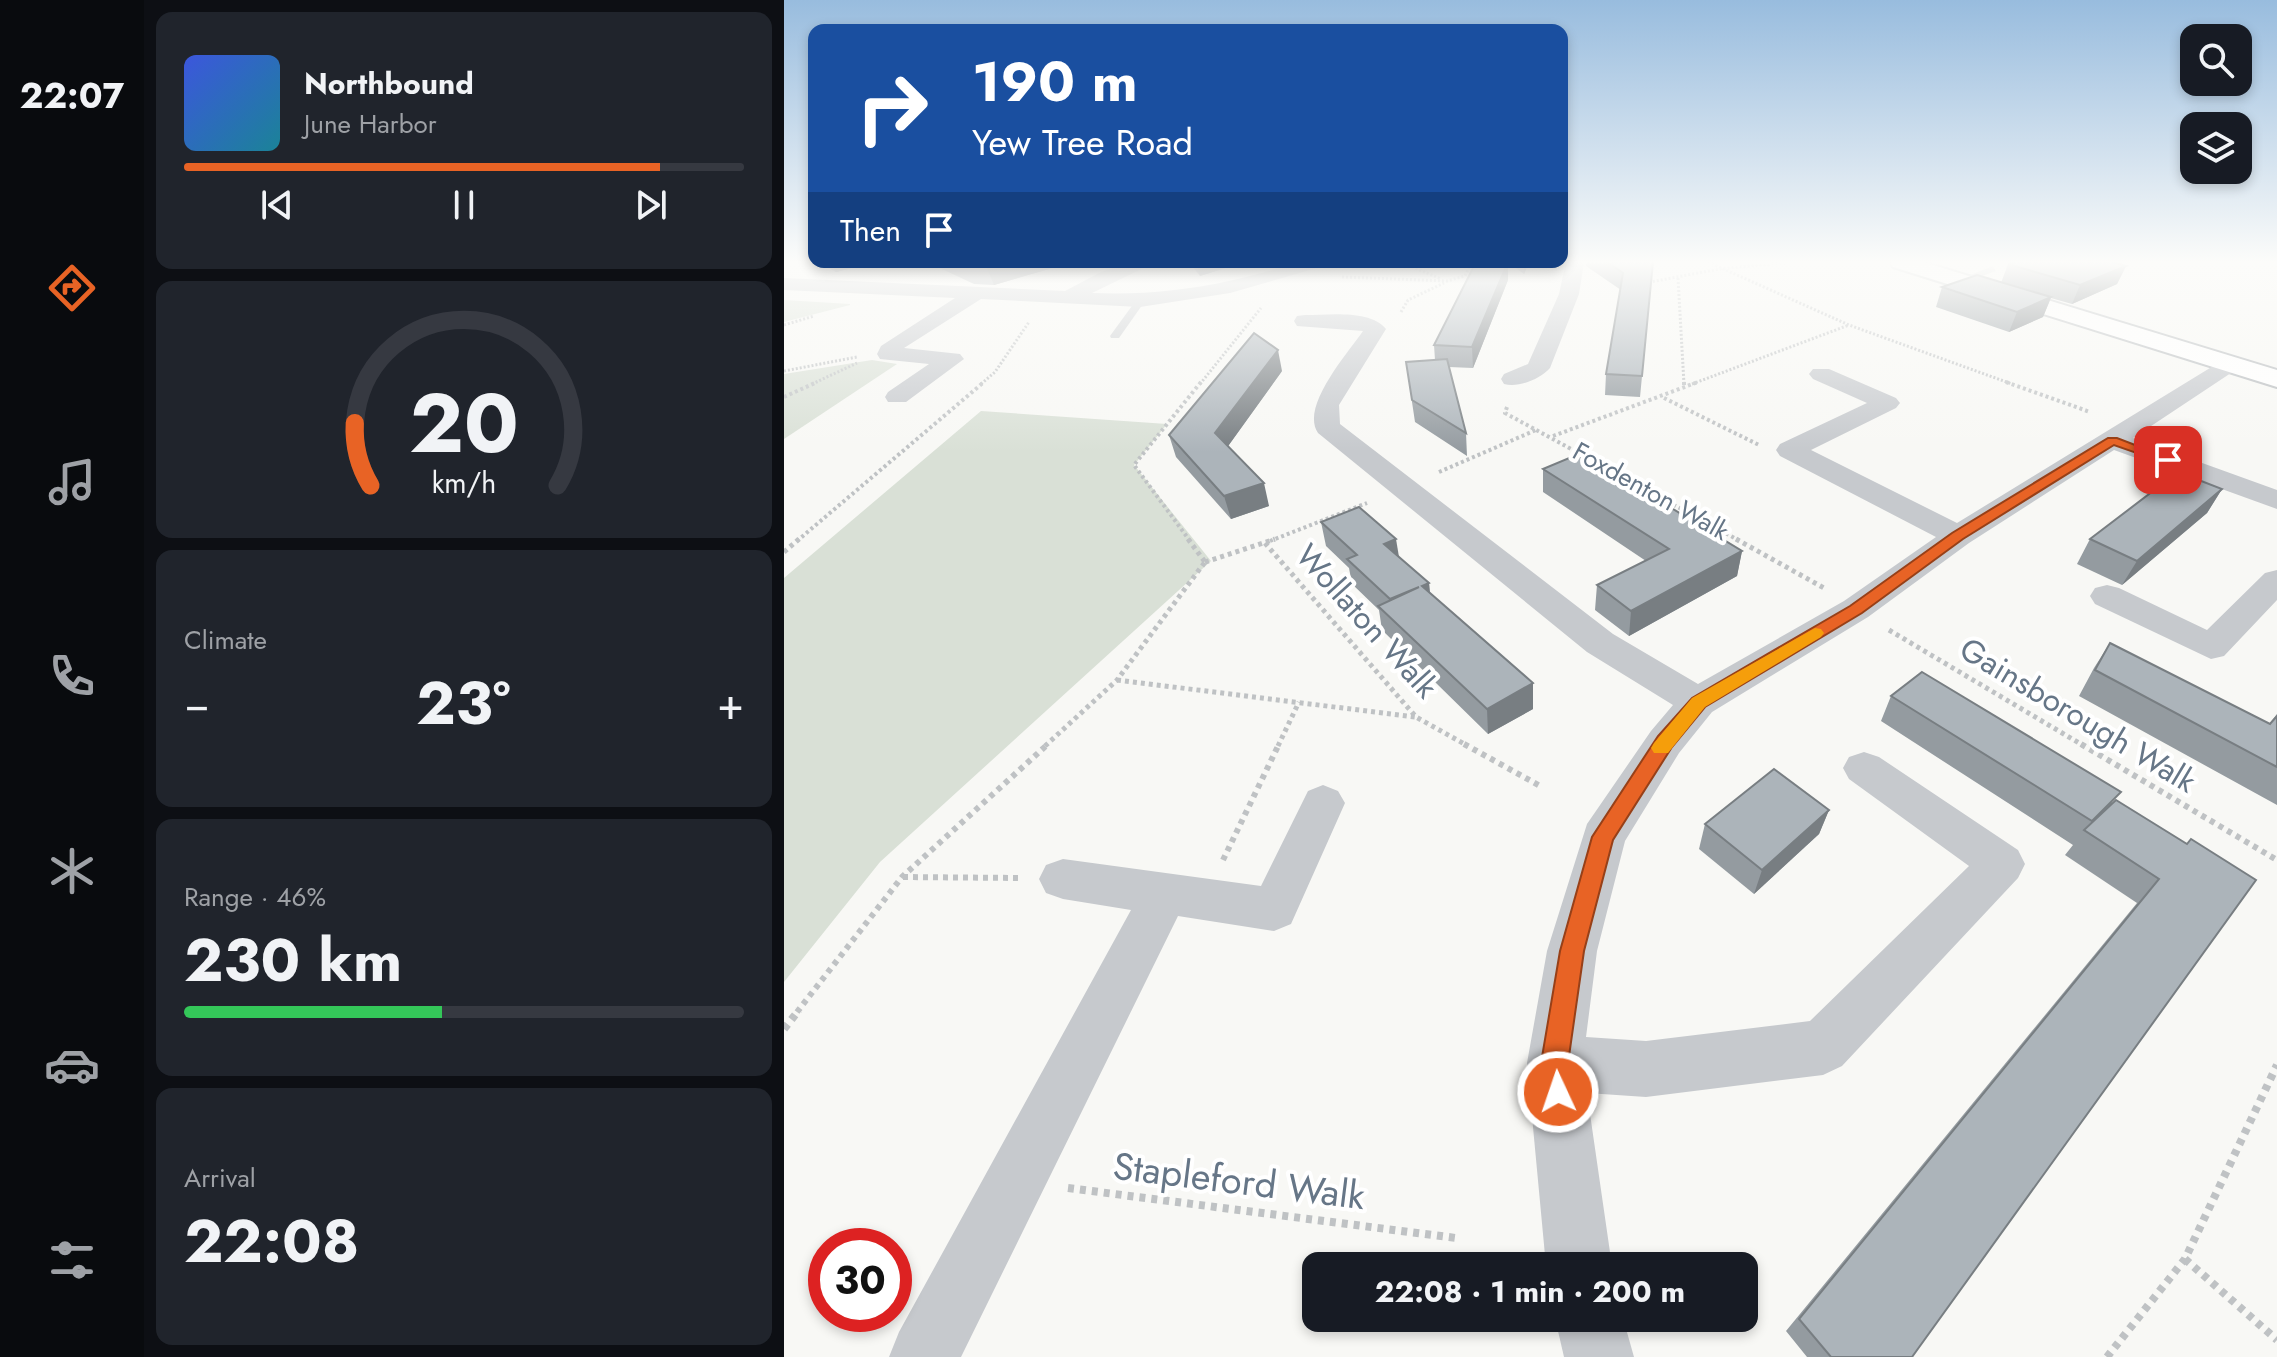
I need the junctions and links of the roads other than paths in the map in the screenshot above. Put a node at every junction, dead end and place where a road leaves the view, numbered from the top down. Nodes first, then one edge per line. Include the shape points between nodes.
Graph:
1 (924, 325) edge
2 (1123, 325) edge
3 (1367, 325) edge
4 (1556, 325) edge
5 (2103, 325) edge
6 (1115, 336) dead end
7 (2231, 365) junction
8 (1821, 374) dead end
9 (1513, 379) road end
10 (2277, 379) edge
11 (897, 397) dead end
12 (2101, 426) junction
13 (2277, 500) edge
14 (1958, 536) junction
15 (2277, 580) edge
16 (2107, 596) dead end
17 (1698, 702) junction
18 (1864, 768) dead end
19 (1323, 803) dead end
20 (1063, 879) road end
21 (1185, 896) junction
22 (1555, 1063) junction
23 (1577, 1252) edge
24 (1593, 1332) edge
25 (924, 1357) edge
26 (1599, 1357) edge

1 - 11 street via 882,350 952,359
2 - 6 lane
3 - 17 street via 1375,329 1326,405 1327,427 1600,643
4 - 9 street via 1538,368
5 - 7 highway
7 - 10 highway
7 - 12 street
8 - 14 street via 1887,403 1790,450
12 - 13 street
12 - 14 street
14 - 17 street via 1856,609
15 - 16 street via 2211,647
17 - 22 street via 1603,837 1572,951
18 - 22 street via 2002,864 1823,1047 1646,1069
19 - 21 street via 1274,909
20 - 21 street
21 - 25 street via 1016,1181
22 - 23 street
24 - 26 street

